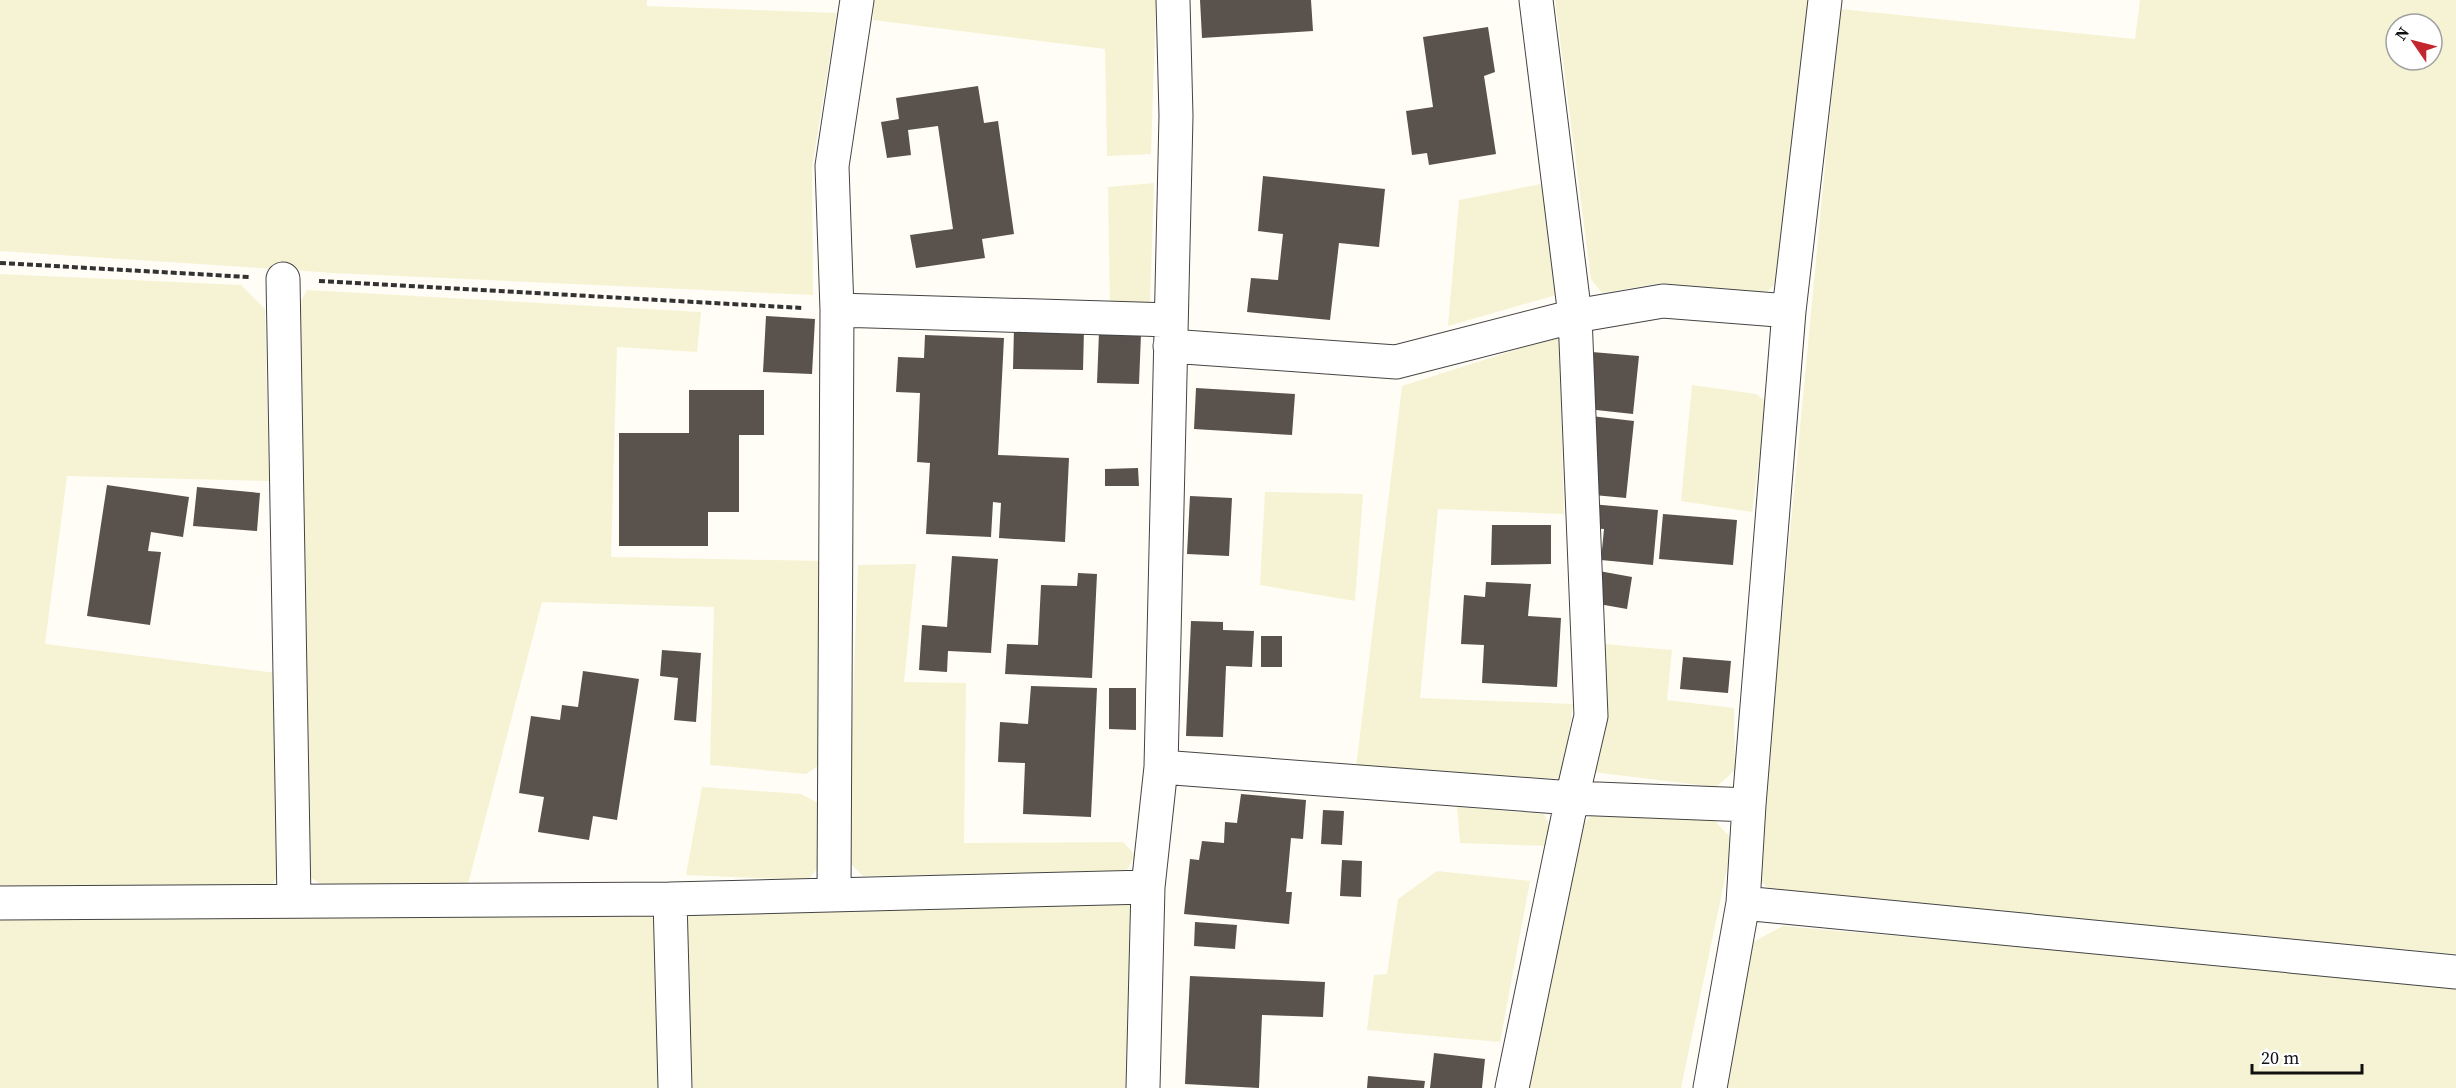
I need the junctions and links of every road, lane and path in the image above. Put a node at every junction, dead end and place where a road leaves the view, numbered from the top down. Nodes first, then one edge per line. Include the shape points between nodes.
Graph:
1 (857, 0) edge
2 (1173, 0) edge
3 (1536, 0) edge
4 (1825, 0) edge
5 (0, 264) edge
6 (283, 279) junction
7 (837, 310) junction
8 (1789, 311) junction
9 (1575, 316) junction
10 (1170, 333) junction
11 (1161, 767) junction
12 (1572, 798) junction
13 (1749, 805) junction
14 (1148, 887) junction
15 (834, 894) junction
16 (670, 899) junction
17 (294, 901) junction
18 (0, 903) edge
19 (1743, 903) junction
20 (2456, 972) edge
21 (675, 1088) edge
22 (1143, 1088) edge
23 (1512, 1088) edge
24 (1710, 1088) edge

1 - 7 street via 832,166
2 - 10 street via 1176,116
3 - 9 street
4 - 8 street
5 - 6 path
6 - 7 path
6 - 17 street
7 - 10 street
7 - 15 street
8 - 9 street via 1663,301
8 - 13 street
9 - 10 street via 1396,362
9 - 12 street via 1591,716
10 - 11 street
11 - 12 street
11 - 14 street
12 - 13 street
12 - 23 street
13 - 19 street
14 - 15 street
14 - 22 street
15 - 16 street
16 - 17 street
16 - 21 street
17 - 18 street
19 - 20 street
19 - 24 street

